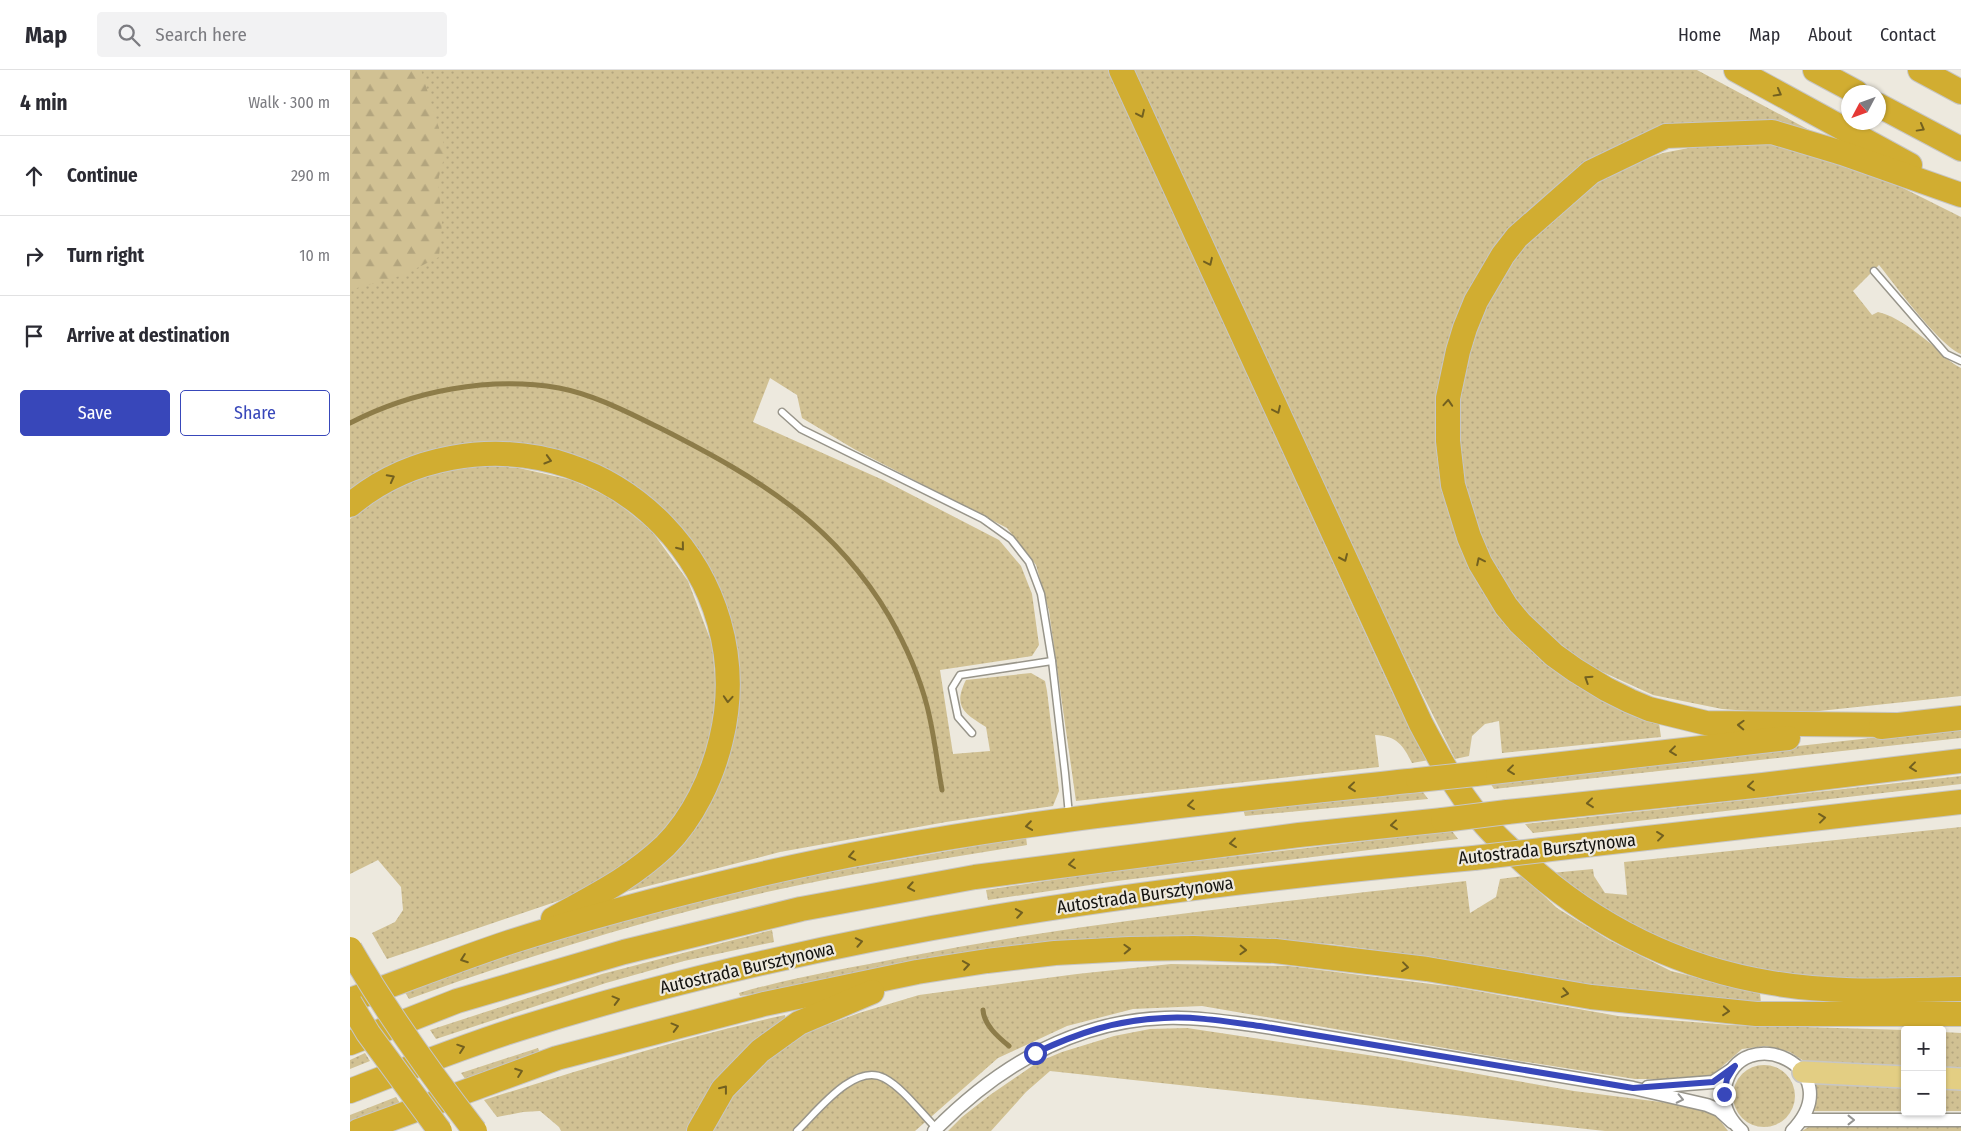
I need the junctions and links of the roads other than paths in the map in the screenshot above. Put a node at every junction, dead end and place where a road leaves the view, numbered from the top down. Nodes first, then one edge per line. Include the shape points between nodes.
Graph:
1 (1121, 70) edge
2 (1736, 70) edge
3 (1815, 70) edge
4 (1920, 70) edge
5 (1843, 85) edge
6 (1961, 92) edge
7 (1886, 109) edge
8 (1961, 150) edge
9 (1961, 194) edge
10 (1874, 271) dead end
11 (1961, 361) edge
12 (782, 412) dead end
13 (350, 505) edge
14 (1052, 660) junction
15 (1961, 718) edge
16 (1895, 725) junction
17 (972, 733) dead end
18 (1961, 761) edge
19 (1961, 802) edge
20 (1069, 820) junction
21 (510, 942) junction
22 (350, 949) edge
23 (917, 972) junction
24 (1961, 989) edge
25 (350, 1002) edge
26 (1961, 1014) edge
27 (350, 1043) edge
28 (1735, 1066) junction
29 (1803, 1072) junction
30 (1901, 1077) edge
31 (1946, 1078) edge
32 (1961, 1079) edge
33 (1633, 1088) junction
34 (350, 1091) edge
35 (1803, 1120) junction
36 (1961, 1120) edge
37 (1732, 1122) junction
38 (935, 1130) edge
39 (358, 1131) edge
40 (440, 1131) edge
41 (475, 1131) edge
42 (699, 1131) edge
43 (797, 1131) edge
44 (1742, 1131) edge
45 (1792, 1131) edge

1 -> 24 highway via 1421,724 1478,817 1546,882 1585,911 1624,934 1698,966 1804,987
2 -> 9 highway
3 - 5 highway
4 - 6 highway
7 -> 8 highway
16 -> 9 highway via 1706,723 1630,702 1554,655 1520,623 1502,600 1469,537 1453,485 1448,398 1465,328 1484,286 1517,237 1591,172 1666,136 1772,132
10 - 11 lane via 1946,354
12 - 14 lane via 802,429 983,519 1011,539 1029,562 1041,594
13 -> 21 highway via 392,477 429,462 492,452 544,458 588,472 648,511 688,555 712,600 727,656 728,704 718,754 695,806 665,845 634,872 609,889
14 - 17 lane via 960,676 952,688 958,717
14 - 20 lane
15 - 16 highway
16 -> 20 highway, bridge
18 -> 27 highway, bridge via 1299,834 975,876 801,909 624,952 457,1001
34 -> 19 highway, Autostrada Bursztynowa, bridge via 451,1051 589,1007 819,949 936,926 1253,880
20 -> 21 highway via 896,848 750,877
21 -> 25 highway
22 - 41 highway, bridge via 436,1082
23 -> 26 highway via 987,961 1083,952 1194,948 1266,951 1427,969 1590,997 1756,1014
39 -> 23 highway via 557,1058 764,1004
42 -> 23 highway via 722,1089 760,1051 799,1023
25 - 40 highway, bridge via 368,1033
28 - 29 street via 1762,1053 1778,1054
28 - 33 street via 1713,1082
28 - 37 street via 1727,1079 1724,1094
29 - 30 main road
29 - 35 street via 1809,1088 1809,1104
31 - 32 main road
33 -> 37 street via 1707,1104 1720,1110
33 - 38 street via 1260,1026 1165,1018 1108,1026 1074,1035 1035,1053 981,1088
35 -> 36 street
35 - 45 street
37 - 44 street
38 - 43 lane via 894,1085 882,1077 866,1075 840,1088

